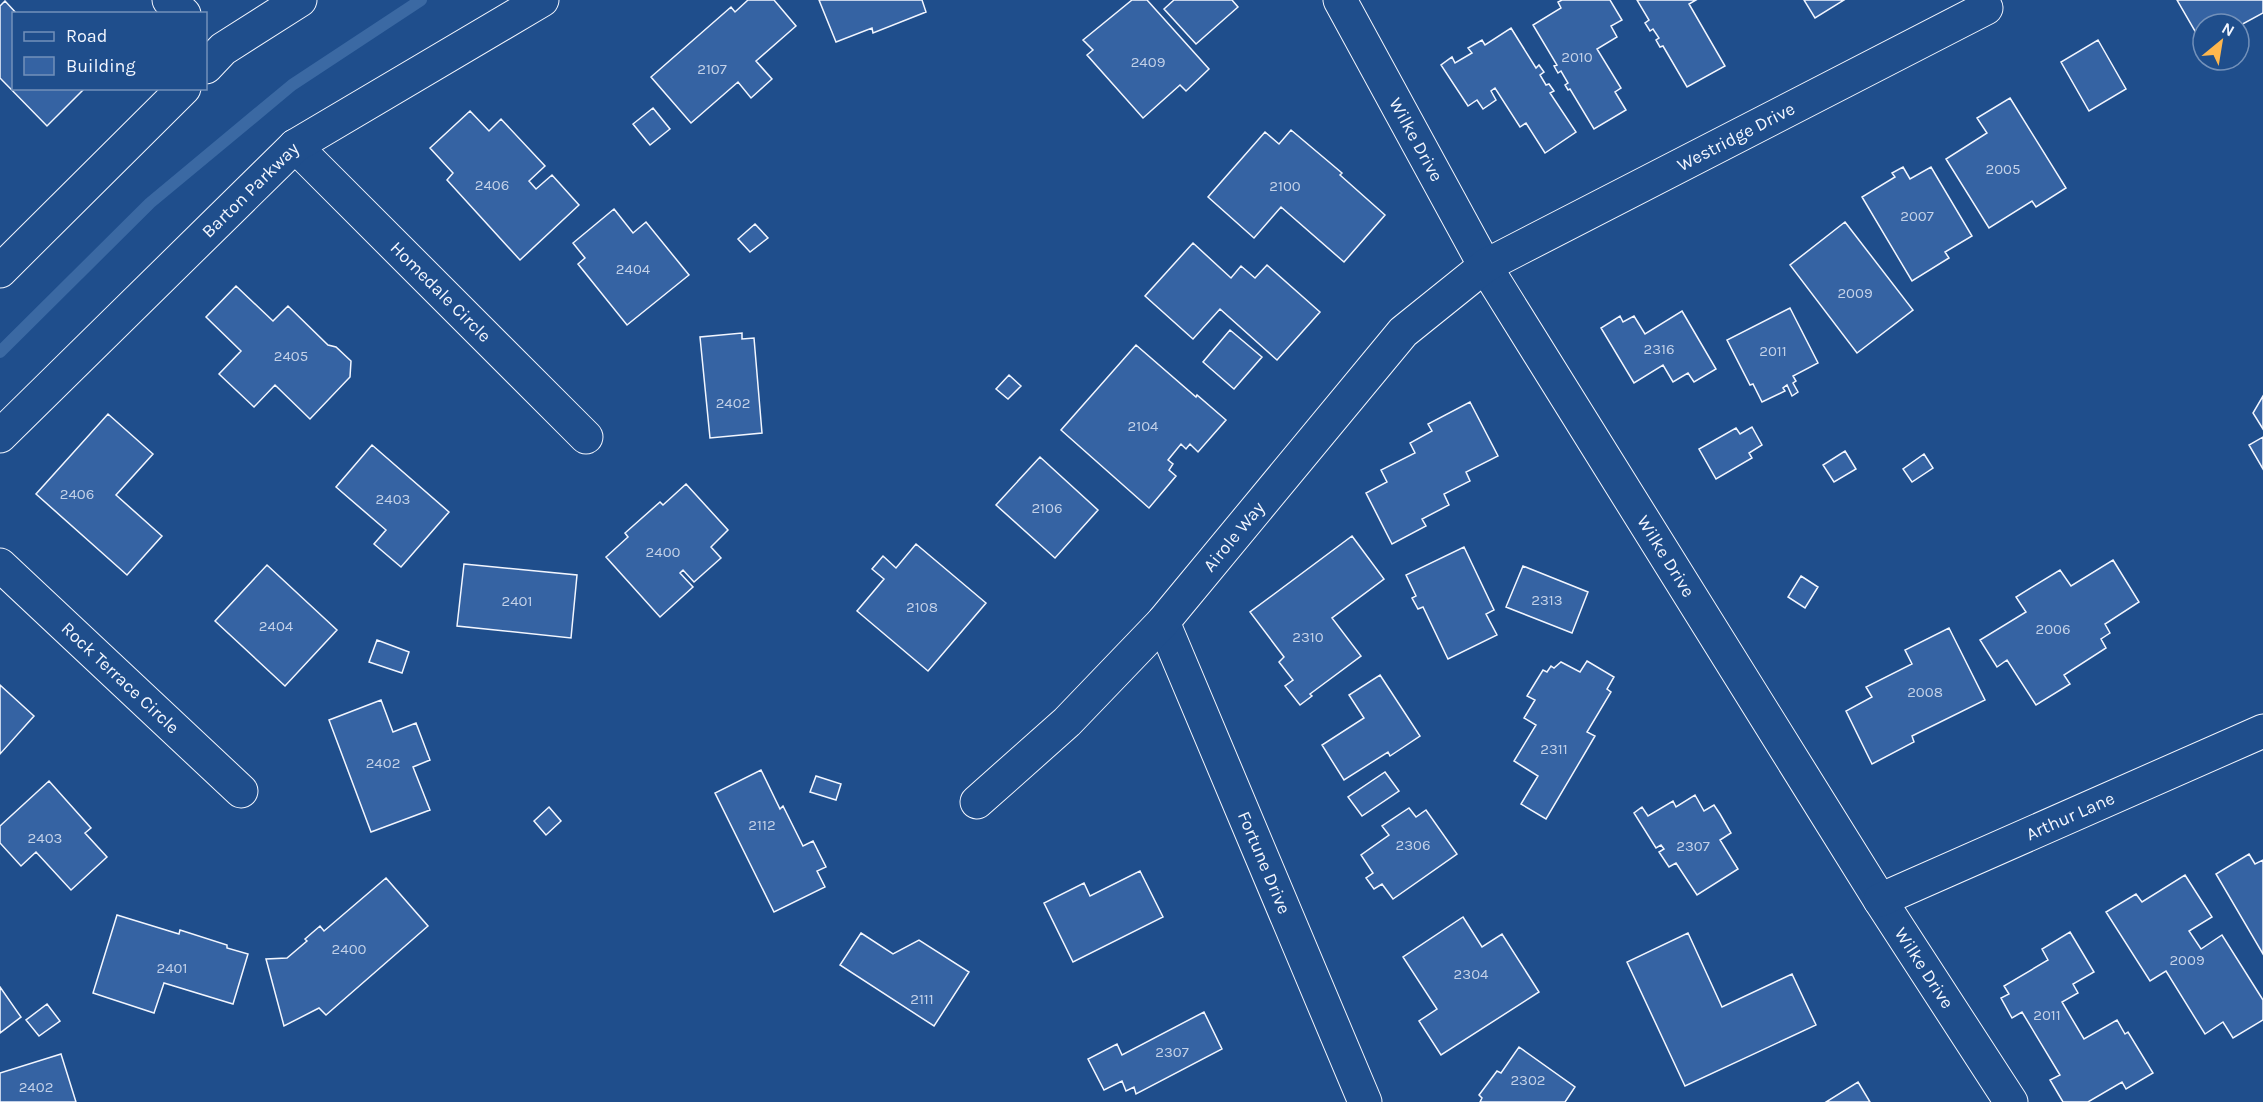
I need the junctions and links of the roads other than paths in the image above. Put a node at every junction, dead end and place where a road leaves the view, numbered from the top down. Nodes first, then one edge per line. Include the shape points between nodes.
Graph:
1 (169, 0) edge
2 (300, 0) edge
3 (542, 0) edge
4 (1340, 0) edge
5 (1986, 9) dead end
6 (182, 12) edge
7 (211, 50) edge
8 (182, 90) edge
9 (295, 146) junction
10 (1485, 266) junction
11 (0, 271) edge
12 (0, 436) edge
13 (586, 437) dead end
14 (0, 565) edge
15 (1163, 622) junction
16 (2263, 731) edge
17 (241, 791) dead end
18 (977, 802) dead end
19 (1880, 900) junction
20 (1365, 1102) edge
21 (2011, 1102) edge

1 - 6 street
2 - 7 street
3 - 9 street, Barton Parkway
4 - 10 street, Wilke Drive
5 - 10 street, Westridge Drive
8 - 11 street
9 - 12 street, Barton Parkway
9 - 13 street, Homedale Circle
10 - 15 street, Airole Way via 1403,332
10 - 19 street, Wilke Drive
14 - 17 street, Rock Terrace Circle
15 - 18 street, Airole Way via 1067,722
15 - 20 street, Fortune Drive
16 - 19 street, Arthur Lane
19 - 21 street, Wilke Drive

